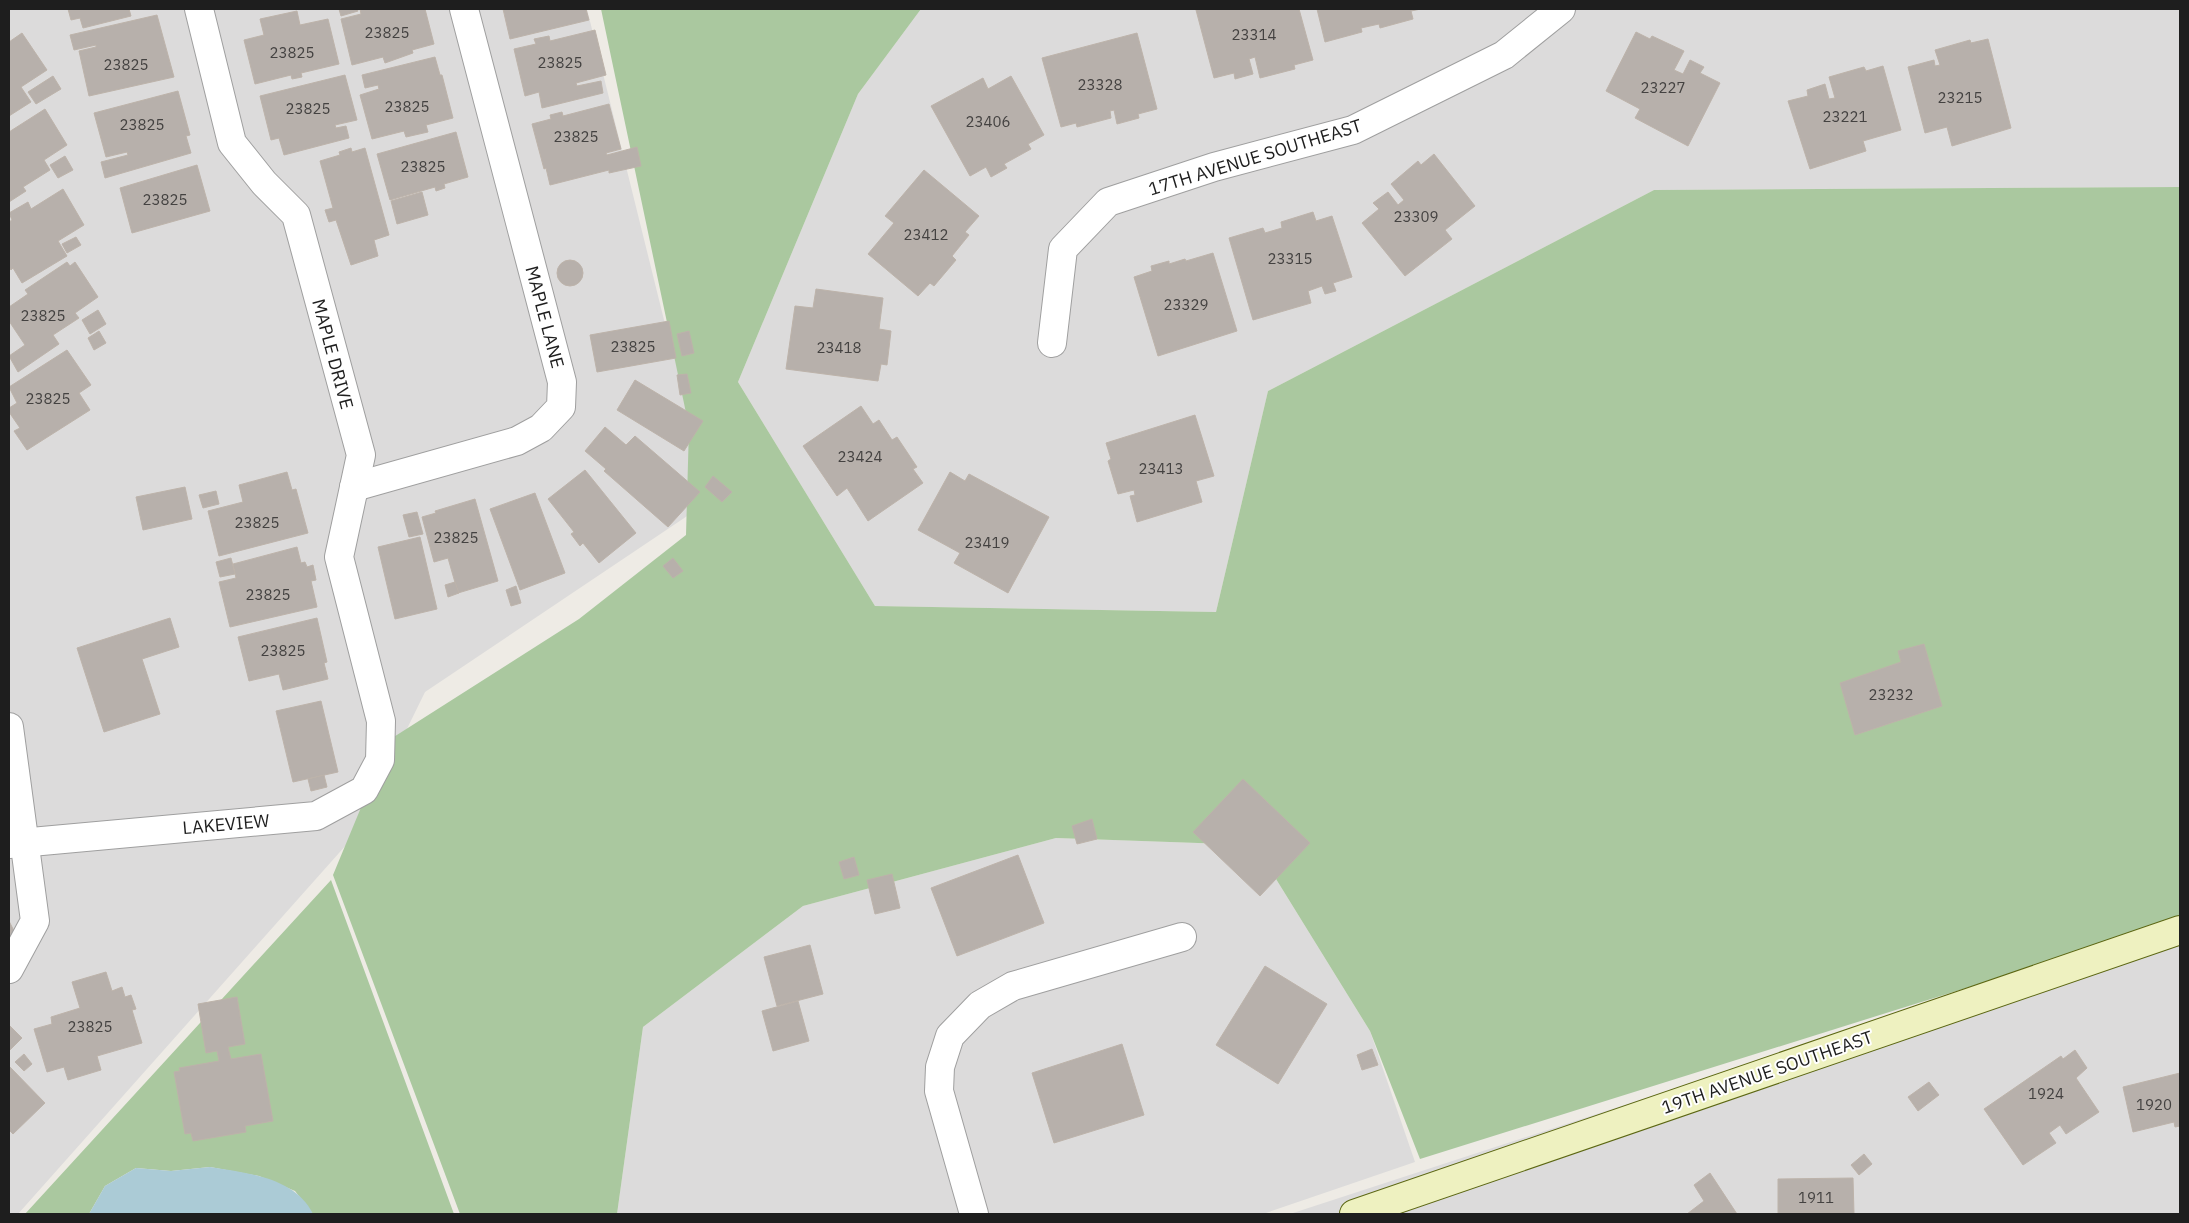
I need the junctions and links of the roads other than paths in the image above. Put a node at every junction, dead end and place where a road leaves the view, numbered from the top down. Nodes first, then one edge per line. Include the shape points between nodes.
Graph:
1 (199, 9) edge
2 (464, 9) edge
3 (1561, 9) edge
4 (1052, 343) dead end
5 (354, 486) junction
6 (381, 721) joint
7 (9, 727) edge
8 (17, 843) edge
9 (2180, 930) edge
10 (1182, 937) dead end
11 (9, 969) edge
12 (974, 1214) edge
13 (1354, 1214) edge

1 - 5 street, MAPLE DRIVE via 232,142 264,183 296,215 361,455
2 - 5 street, MAPLE LANE via 562,382 561,408 541,428 517,441
3 - 4 street, 17TH AVENUE SOUTHEAST via 1504,55 1353,130 1214,167 1108,202 1063,249
5 - 6 street, MAPLE DRIVE via 339,557
6 - 8 street, LAKEVIEW via 380,760 364,790 316,816
7 - 8 street
8 - 11 street via 35,921
9 - 13 street, 19TH AVENUE SOUTHEAST
10 - 12 street via 1013,986 980,1005 950,1036 940,1067 939,1091

